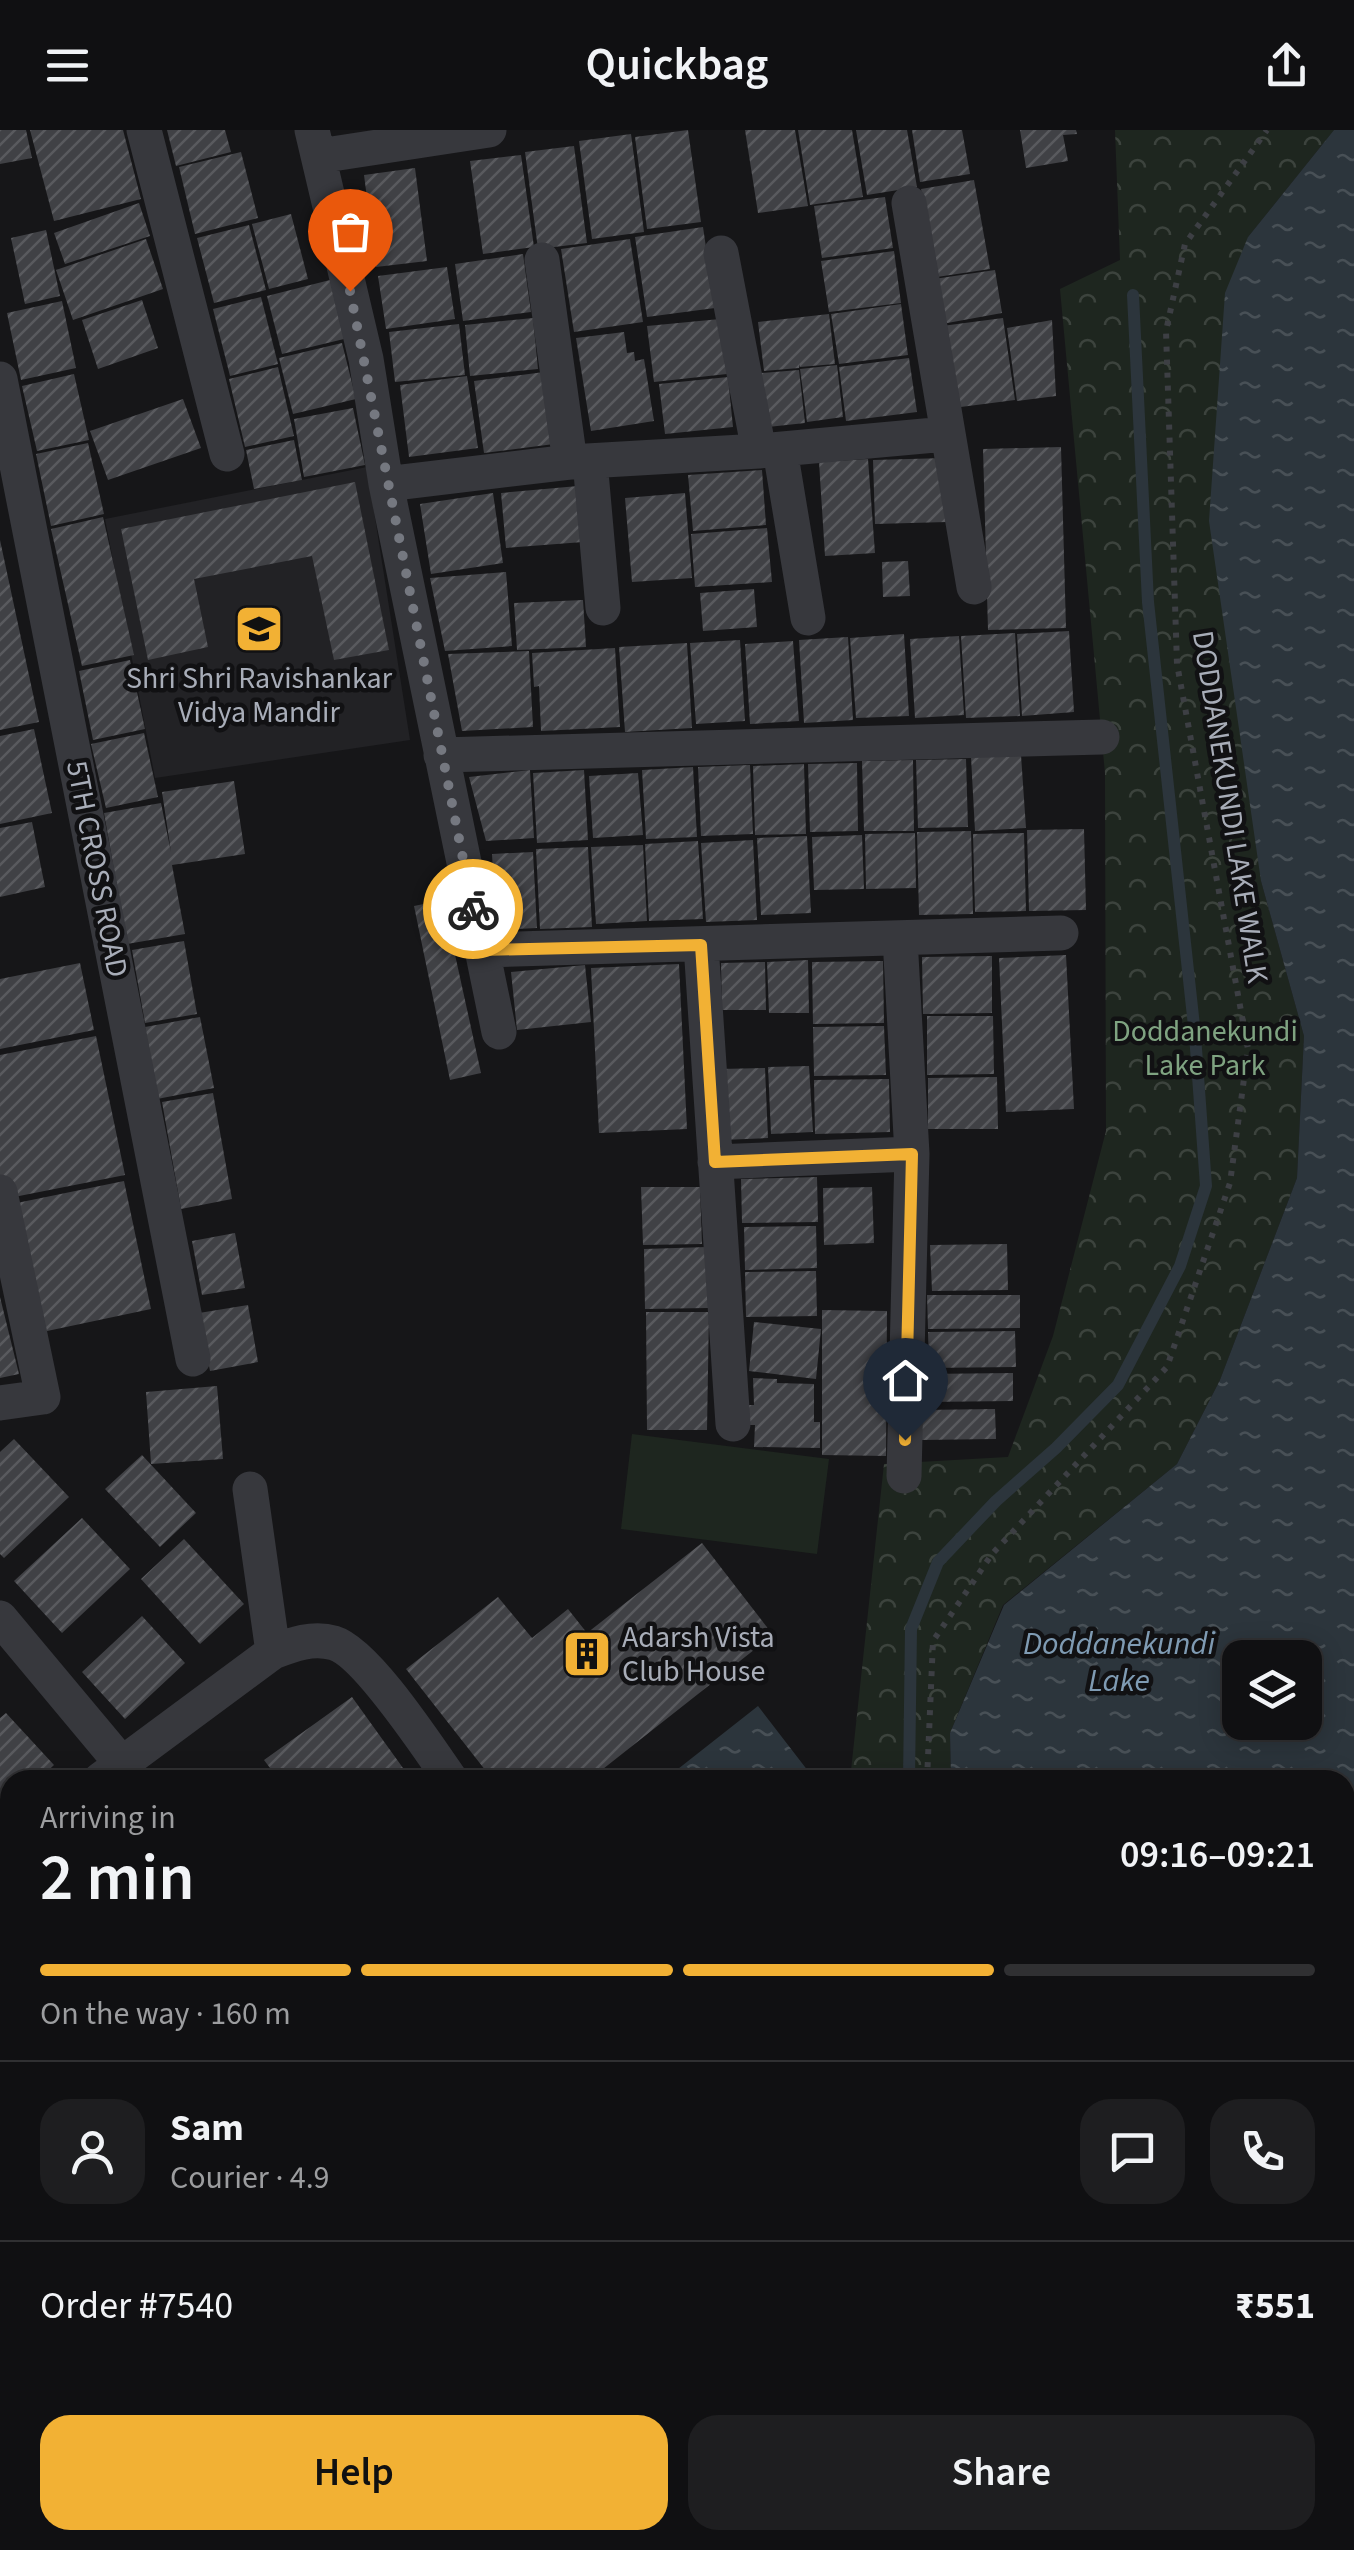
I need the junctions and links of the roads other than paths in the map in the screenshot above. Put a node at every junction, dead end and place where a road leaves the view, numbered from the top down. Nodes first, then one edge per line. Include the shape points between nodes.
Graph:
1 (144, 130) edge
2 (489, 130) edge
3 (315, 143) edge
4 (909, 203) dead end
5 (722, 253) dead end
6 (542, 260) dead end
7 (0, 379) edge
8 (946, 434) junction
9 (770, 451) junction
10 (227, 454) dead end
11 (580, 462) junction
12 (386, 484) junction
13 (974, 587) dead end
14 (603, 608) dead end
15 (808, 618) dead end
16 (1102, 737) dead end
17 (442, 755) junction
18 (1061, 933) dead end
19 (900, 938) junction
20 (701, 945) junction
21 (482, 950) junction
22 (499, 1032) dead end
23 (912, 1154) junction
24 (715, 1162) junction
25 (1, 1204) edge
26 (193, 1359) dead end
27 (0, 1403) edge
28 (732, 1424) dead end
29 (904, 1476) dead end
30 (250, 1489) dead end
31 (0, 1618) edge
32 (273, 1652) junction
33 (110, 1770) edge
34 (114, 1770) edge
35 (444, 1770) edge

1 - 10 street
2 - 3 street
3 - 12 street via 366,359
4 - 8 street
5 - 9 street
6 - 11 street
7 - 26 street, 5TH CROSS ROAD
8 - 9 street
8 - 13 street
9 - 11 street
9 - 15 street
11 - 12 street
11 - 14 street
12 - 17 street
16 - 17 street
17 - 21 street
18 - 19 street
19 - 20 street
19 - 23 street
20 - 21 street
20 - 24 street
21 - 22 street
23 - 24 street
23 - 29 street
24 - 28 street
25 - 27 street via 43,1397
30 - 32 street
31 - 33 street
32 - 34 street
32 - 35 street via 301,1641 336,1643 383,1684

